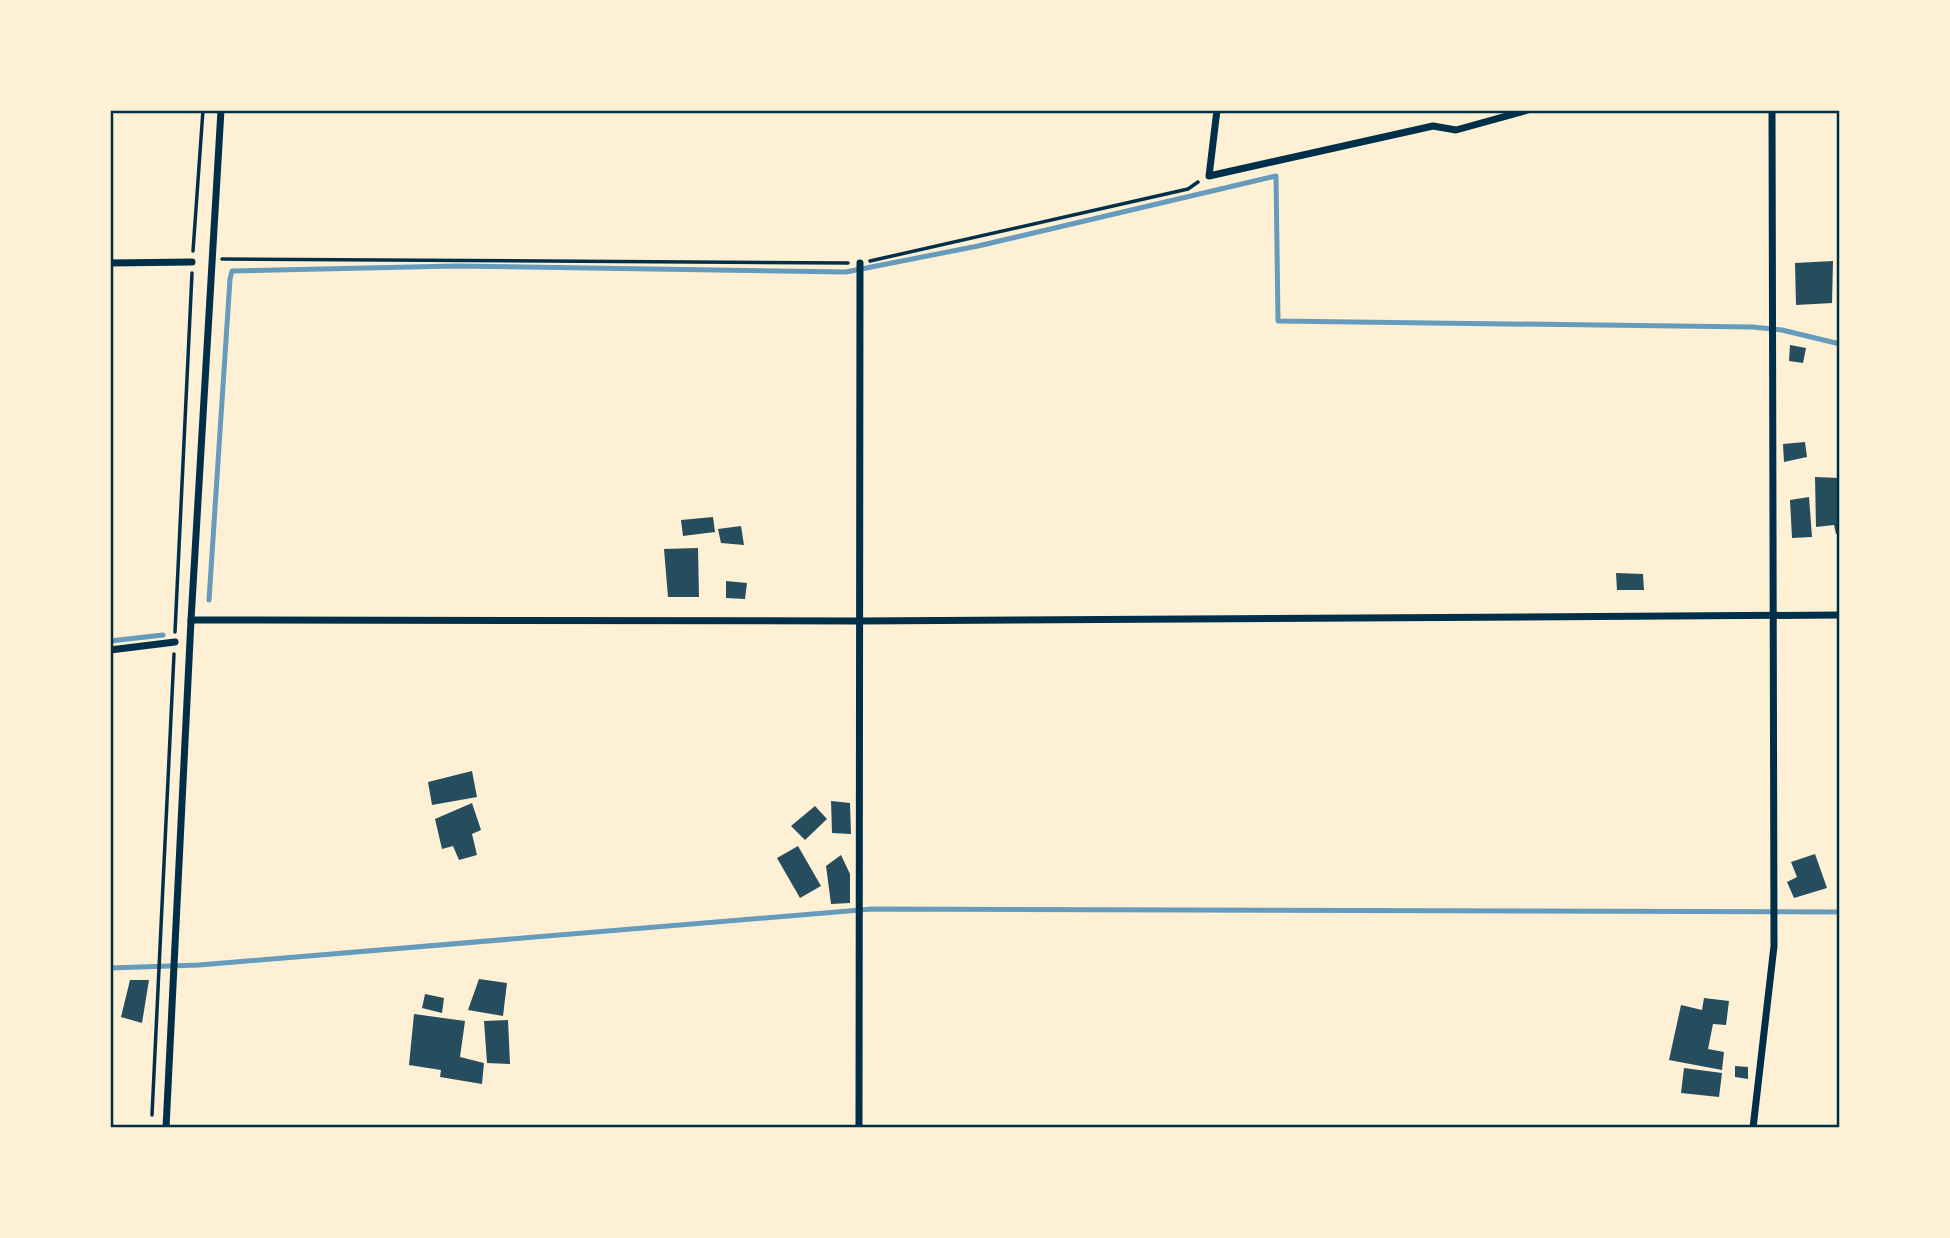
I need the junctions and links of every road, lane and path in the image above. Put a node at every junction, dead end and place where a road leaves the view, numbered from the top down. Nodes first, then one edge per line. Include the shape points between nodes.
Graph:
1 (203, 110) edge
2 (221, 110) edge
3 (1217, 110) edge
4 (1528, 110) edge
5 (1772, 110) edge
6 (1209, 176) junction
7 (211, 259) junction
8 (110, 262) edge
9 (192, 262) junction
10 (860, 263) junction
11 (1772, 614) junction
12 (1840, 615) edge
13 (191, 620) junction
14 (860, 621) junction
15 (175, 642) junction
16 (110, 650) edge
17 (152, 1118) dead end
18 (166, 1128) edge
19 (859, 1128) edge
20 (1754, 1128) edge

1 - 9 path
2 - 7 street
3 - 6 street
4 - 6 street via 1455,131 1433,126
5 - 11 street
6 - 10 path via 1188,189
7 - 10 path
7 - 13 street
8 - 9 street
9 - 15 path
10 - 14 street
11 - 12 street
11 - 14 street
11 - 20 street via 1774,946
13 - 14 street
13 - 18 street
14 - 19 street
15 - 16 street
15 - 17 path

